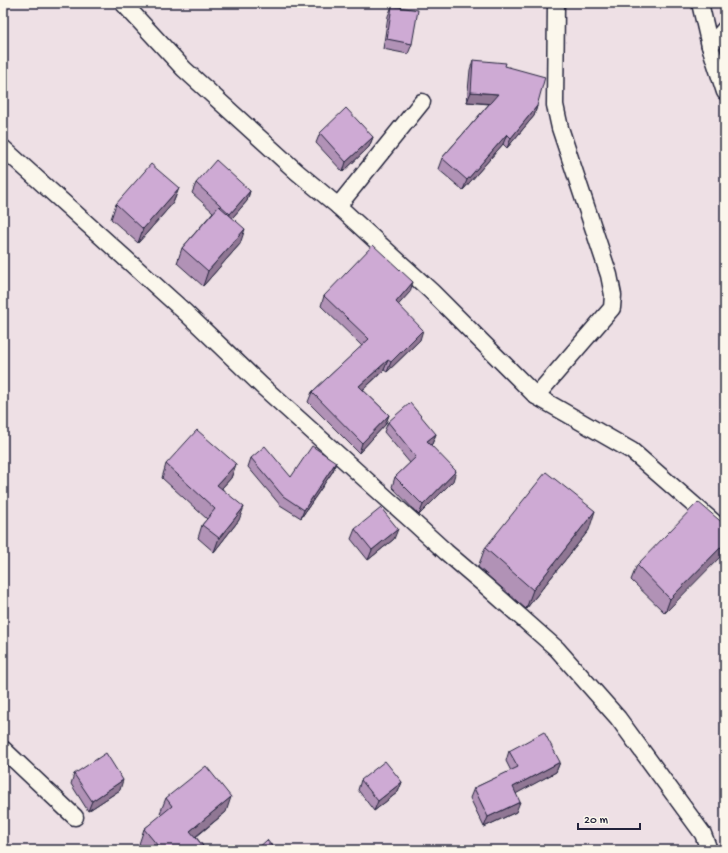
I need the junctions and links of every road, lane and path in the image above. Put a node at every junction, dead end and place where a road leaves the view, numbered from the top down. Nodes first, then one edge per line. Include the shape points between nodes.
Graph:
1 (123, 3) edge
2 (556, 3) edge
3 (700, 3) edge
4 (725, 29) edge
5 (710, 46) junction
6 (725, 92) edge
7 (422, 102) dead end
8 (3, 148) edge
9 (338, 206) junction
10 (536, 396) junction
11 (725, 532) edge
12 (3, 749) edge
13 (75, 816) dead end
14 (709, 850) edge

1 - 9 street via 184,69
2 - 10 street via 555,105 560,128 609,275 613,295 612,308
3 - 5 street
4 - 5 street
5 - 6 street
7 - 9 street
8 - 14 street via 186,313 284,406 557,649 618,718 703,834
9 - 10 street via 432,292
10 - 11 street via 632,451
12 - 13 street

